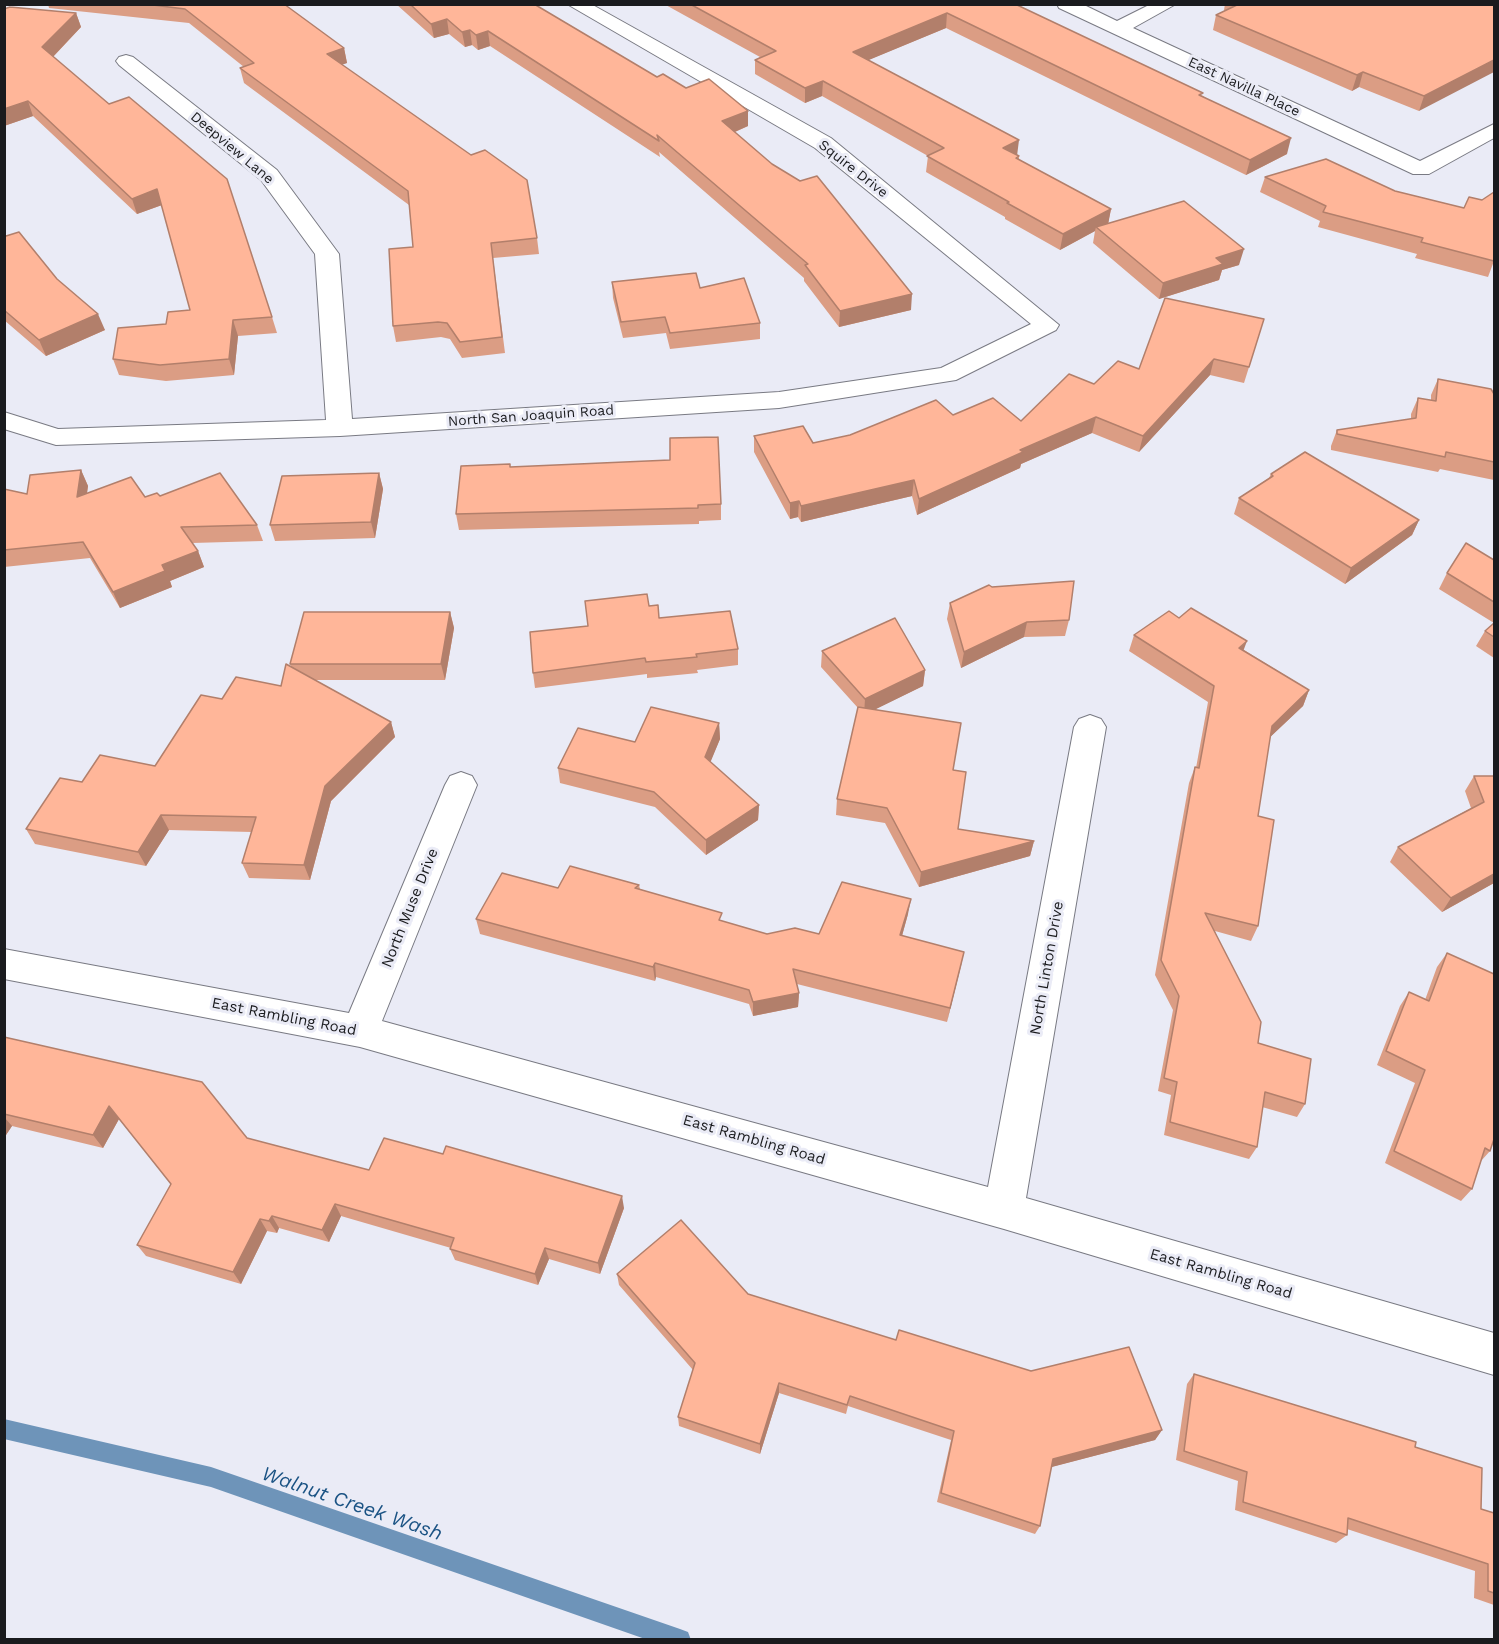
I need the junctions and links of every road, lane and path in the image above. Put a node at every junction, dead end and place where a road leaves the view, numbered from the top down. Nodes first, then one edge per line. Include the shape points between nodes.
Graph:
1 (576, 4) edge
2 (1066, 4) edge
3 (1167, 4) edge
4 (1117, 28) junction
5 (126, 61) dead end
6 (1494, 130) edge
7 (1047, 325) joint
8 (4, 420) edge
9 (340, 428) junction
10 (1090, 727) dead end
11 (461, 784) dead end
12 (4, 964) edge
13 (360, 1031) junction
14 (1004, 1210) junction
15 (1494, 1354) edge

1 - 7 street, Squire Drive via 823,143
2 - 4 street, East Navilla Place
3 - 4 street
4 - 6 street, East Navilla Place via 1422,169
5 - 9 street, Deepview Lane via 269,175 327,254
7 - 9 street, North San Joaquin Road via 947,375 779,400
8 - 9 street, North San Joaquin Road via 56,437
10 - 14 street, North Linton Drive
11 - 13 street, North Muse Drive
12 - 13 street, East Rambling Road
13 - 14 street, East Rambling Road
14 - 15 street, East Rambling Road

